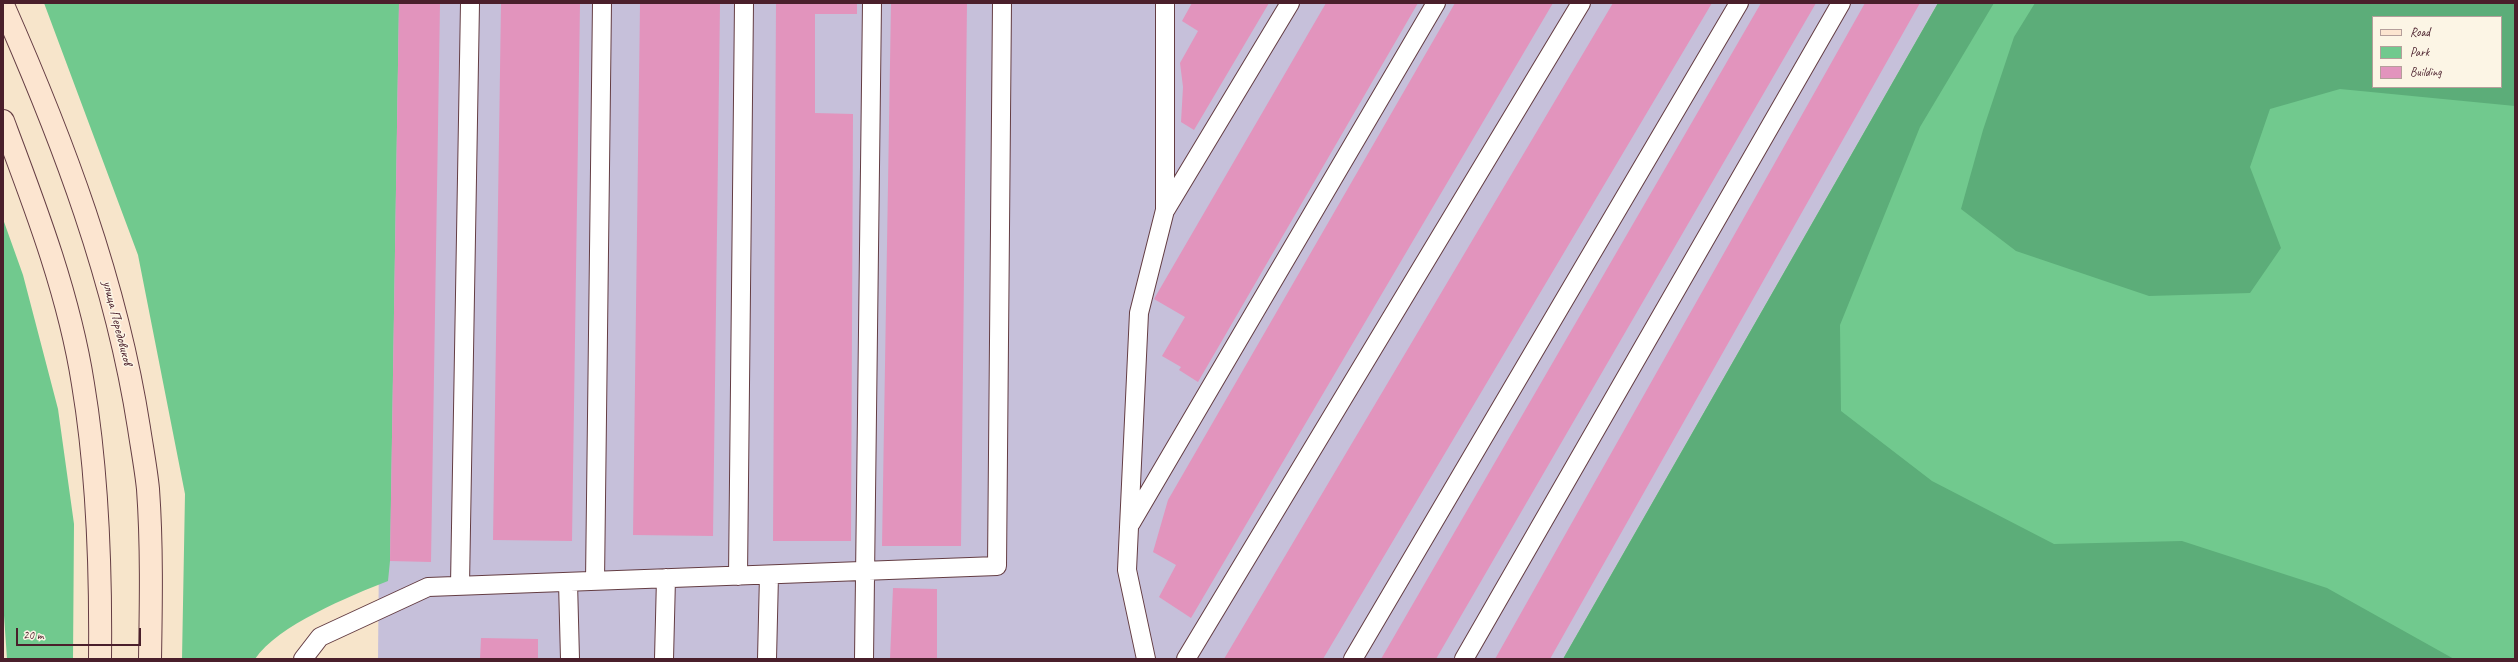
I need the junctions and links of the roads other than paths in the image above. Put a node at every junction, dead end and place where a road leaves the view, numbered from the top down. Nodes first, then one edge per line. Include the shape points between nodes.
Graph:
1 (470, 3) edge
2 (602, 3) edge
3 (744, 3) edge
4 (872, 3) edge
5 (1002, 3) edge
6 (1165, 3) edge
7 (1290, 3) edge
8 (1436, 3) edge
9 (1580, 3) edge
10 (1739, 3) edge
11 (1841, 3) edge
12 (3, 5) edge
13 (3, 121) edge
14 (1165, 210) junction
15 (1129, 526) junction
16 (865, 571) junction
17 (769, 575) junction
18 (738, 576) junction
19 (666, 578) junction
20 (595, 581) junction
21 (568, 582) junction
22 (460, 585) junction
23 (100, 659) edge
24 (150, 659) edge
25 (303, 659) edge
26 (570, 659) edge
27 (664, 659) edge
28 (767, 659) edge
29 (864, 659) edge
30 (1146, 659) edge
31 (1186, 659) edge
32 (1353, 659) edge
33 (1464, 659) edge

1 - 22 lane
2 - 20 lane
3 - 18 lane
4 - 16 lane
5 - 16 lane via 997,566
6 - 14 lane
7 - 14 lane
8 - 15 lane
9 - 31 lane
10 - 32 lane
11 - 33 lane
12 - 24 street, улица Передовиков via 33,73 78,190 107,282 131,379 148,488
13 - 23 street via 34,202 60,285 83,384 95,488
14 - 15 lane via 1139,313
15 - 30 lane via 1127,570
16 - 17 lane
16 - 29 lane
17 - 18 lane
17 - 28 lane
18 - 19 lane
19 - 20 lane
19 - 27 lane
20 - 21 lane
21 - 22 lane
21 - 26 lane
22 - 25 lane via 428,587 320,637

